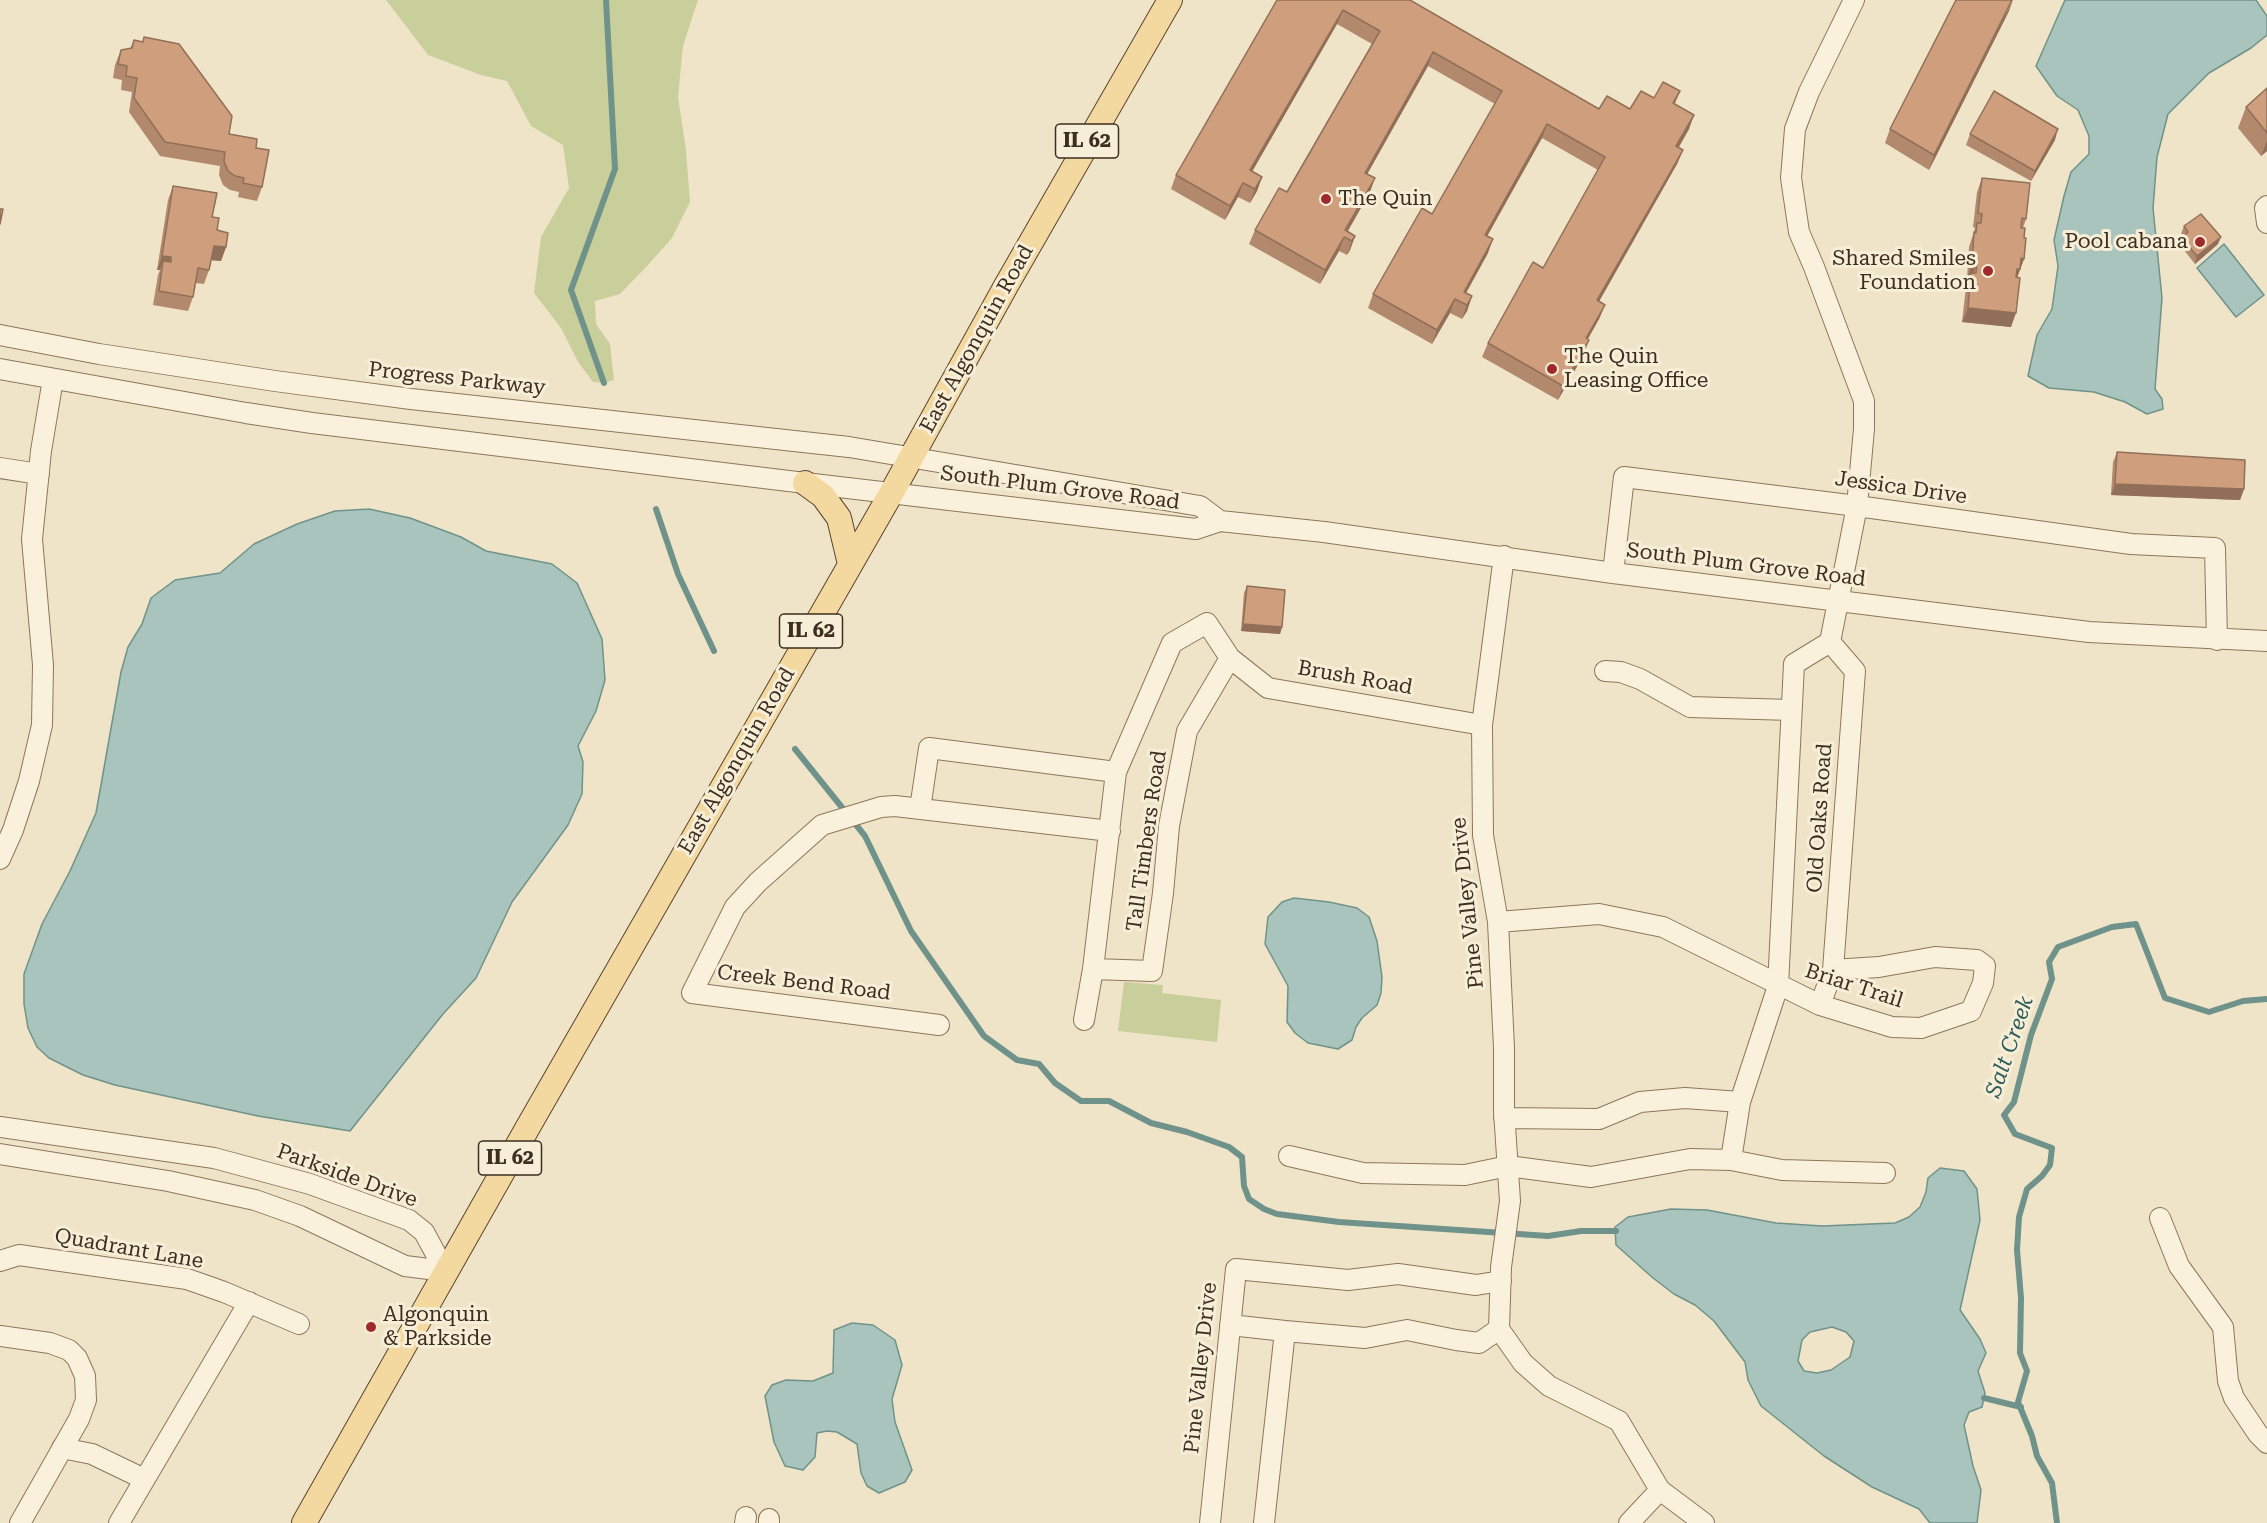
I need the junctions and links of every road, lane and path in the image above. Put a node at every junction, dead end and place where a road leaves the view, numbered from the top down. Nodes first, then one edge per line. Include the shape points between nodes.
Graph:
1 (1170, 0) edge
2 (1854, 0) edge
3 (2267, 206) edge
4 (2267, 223) edge
5 (0, 335) edge
6 (0, 369) edge
7 (53, 379) junction
8 (912, 457) junction
9 (0, 468) edge
10 (39, 474) junction
11 (805, 483) junction
12 (892, 492) junction
13 (1857, 506) junction
14 (1220, 521) junction
15 (1504, 556) junction
16 (850, 564) junction
17 (1612, 573) junction
18 (1837, 601) junction
19 (2217, 640) junction
20 (2267, 641) edge
21 (1830, 642) junction
22 (1230, 658) junction
23 (1605, 671) dead end
24 (1791, 710) junction
25 (1482, 725) junction
26 (1116, 772) junction
27 (920, 809) junction
28 (1110, 831) junction
29 (0, 859) edge
30 (1498, 922) junction
31 (1092, 969) junction
32 (1833, 970) junction
33 (1778, 986) junction
34 (1820, 1005) junction
35 (1084, 1020) dead end
36 (939, 1025) dead end
37 (1740, 1102) junction
38 (1504, 1119) junction
39 (0, 1127) edge
40 (0, 1154) edge
41 (1289, 1156) dead end
42 (1731, 1160) junction
43 (1508, 1166) junction
44 (1885, 1173) dead end
45 (2160, 1218) dead end
46 (0, 1261) edge
47 (445, 1271) junction
48 (1501, 1274) junction
49 (249, 1302) junction
50 (299, 1324) dead end
51 (1230, 1324) junction
52 (1499, 1329) junction
53 (1285, 1331) junction
54 (0, 1336) edge
55 (2267, 1443) edge
56 (62, 1448) junction
57 (144, 1479) junction
58 (1659, 1490) junction
59 (20, 1523) edge
60 (119, 1523) edge
61 (304, 1523) edge
62 (1210, 1523) edge
63 (1264, 1523) edge
64 (1629, 1523) edge
65 (1704, 1523) edge

1 - 8 main road, East Algonquin Road / IL 62 via 1035,233
2 - 13 street via 1795,129 1791,178 1799,232 1864,401
3 - 4 street
5 - 8 street, Progress Parkway via 274,381
6 - 7 street
7 - 10 street
7 - 11 street via 301,421
8 - 12 main road, East Algonquin Road / IL 62
8 - 14 street, South Plum Grove Road via 1200,506
9 - 10 street
10 - 29 street via 32,539 43,665 42,725 29,781
11 - 12 street
11 - 16 main road via 823,496 839,518
12 - 14 street, South Plum Grove Road via 1196,529
12 - 16 main road, East Algonquin Road / IL 62
13 - 17 street, Jessica Drive via 1624,477
13 - 18 street
13 - 19 street, Jessica Drive via 2131,544 2215,548
14 - 15 street, South Plum Grove Road
15 - 17 street, South Plum Grove Road
15 - 25 street, Pine Valley Drive
16 - 47 main road, East Algonquin Road / IL 62
17 - 18 street, South Plum Grove Road
18 - 19 street, South Plum Grove Road via 2089,632
18 - 21 street
19 - 20 street, South Plum Grove Road
21 - 24 street, Old Oaks Road via 1794,664
21 - 32 street, Old Oaks Road via 1856,671
22 - 25 street, Brush Road via 1268,688
22 - 26 street, Tall Timbers Road via 1207,623 1172,643
22 - 31 street, Tall Timbers Road via 1187,731 1169,825 1152,971
23 - 24 street via 1640,679 1690,708
24 - 33 street, Old Oaks Road
25 - 30 street, Pine Valley Drive via 1483,835
26 - 27 street via 929,748
26 - 28 street, Tall Timbers Road
27 - 28 street, Creek Bend Road
27 - 36 street, Creek Bend Road via 881,807 822,825 735,907 692,993
28 - 31 street, Tall Timbers Road
30 - 33 street, Briar Trail via 1599,914 1663,927
30 - 38 street, Pine Valley Drive
31 - 35 street, Tall Timbers Road
32 - 34 street, Old Oaks Road
32 - 34 street, Briar Trail via 1935,957 1977,960 1985,966 1983,983 1971,1011 1921,1028 1892,1027
33 - 34 street, Briar Trail
33 - 37 street, Old Oaks Road
37 - 38 street via 1685,1098 1640,1102 1599,1119
37 - 42 street, Old Oaks Road
38 - 43 street, Pine Valley Drive
39 - 47 street, Parkside Drive via 214,1158 310,1184 409,1220 424,1232
40 - 47 street via 168,1181 255,1200 300,1216 405,1266
41 - 43 street via 1364,1173 1465,1175
42 - 43 street via 1690,1159 1591,1177
42 - 44 street via 1782,1170
43 - 48 street, Pine Valley Drive via 1510,1201
45 - 55 street via 2179,1266 2223,1327 2228,1381 2234,1398
46 - 49 street, Quadrant Lane via 19,1255 187,1280
47 - 61 main road, East Algonquin Road / IL 62
48 - 51 street, Pine Valley Drive via 1476,1285 1398,1274 1348,1280 1236,1269
48 - 52 street, Pine Valley Drive
49 - 50 street, Quadrant Lane
49 - 57 street
51 - 53 street
51 - 62 street, Pine Valley Drive
52 - 53 street via 1479,1343 1407,1330 1365,1338
52 - 58 street via 1524,1363 1549,1386 1619,1421
53 - 63 street
54 - 56 street via 50,1343 69,1350 77,1358 85,1376 86,1400
56 - 57 street via 92,1454
56 - 59 street
57 - 60 street
58 - 64 street
58 - 65 street

